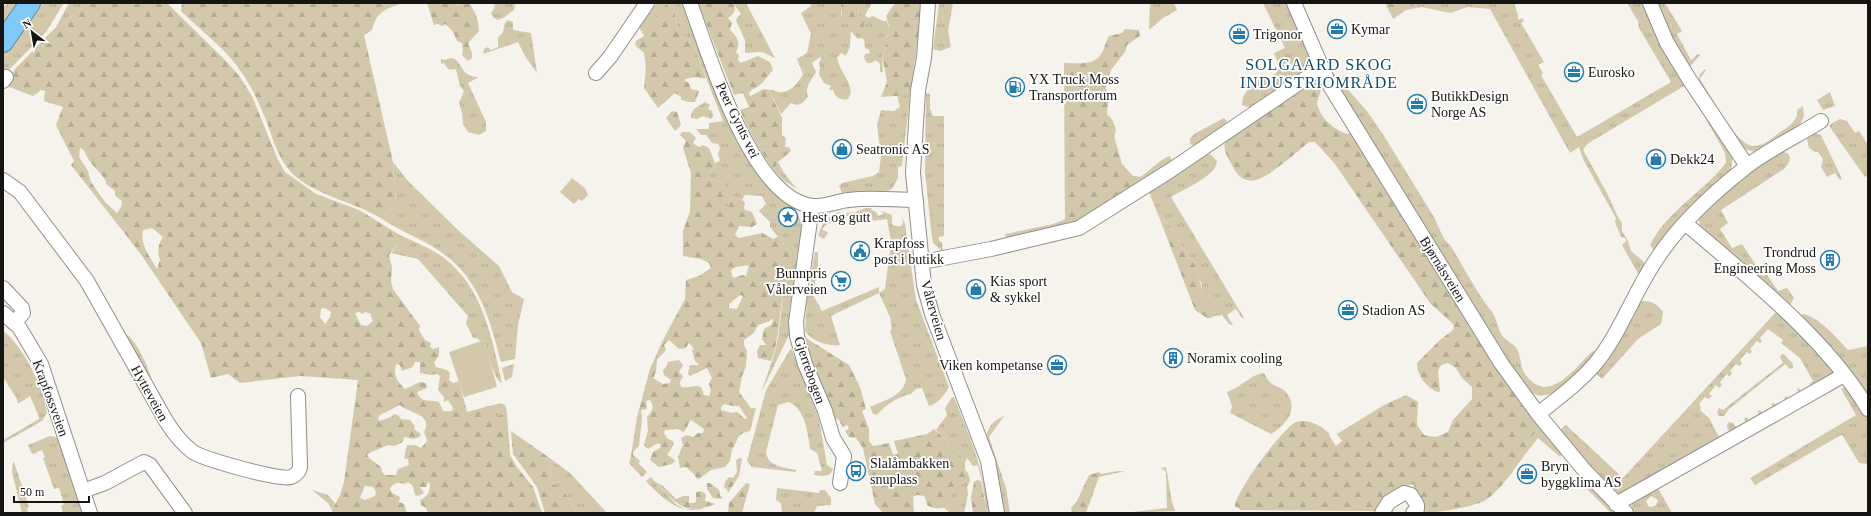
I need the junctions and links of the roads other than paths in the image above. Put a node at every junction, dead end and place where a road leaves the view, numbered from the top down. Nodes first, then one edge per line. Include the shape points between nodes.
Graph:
1 (30, 3) edge
2 (647, 3) edge
3 (690, 3) edge
4 (928, 3) edge
5 (1294, 3) edge
6 (1650, 3) edge
7 (3, 42) edge
8 (1322, 68) junction
9 (596, 73) dead end
10 (1821, 121) dead end
11 (1747, 166) junction
12 (3, 180) edge
13 (916, 200) junction
14 (812, 206) junction
15 (1685, 223) junction
16 (922, 262) junction
17 (3, 288) edge
18 (3, 313) edge
19 (14, 323) junction
20 (1844, 375) junction
21 (298, 396) dead end
22 (1868, 410) edge
23 (1538, 414) junction
24 (840, 483) dead end
25 (83, 491) junction
26 (1621, 508) edge
27 (90, 513) edge
28 (185, 513) edge
29 (998, 513) edge
30 (1382, 513) edge
31 (1413, 513) edge

1 - 7 highway
2 - 9 street
3 - 14 street, Peer Gynts vei via 724,96 754,157 781,191 795,200
4 - 13 street, Vålerveien via 915,128 913,173
5 - 8 street, Bjørnåsveien
6 - 11 street via 1667,43
8 - 16 street via 1171,170 1079,228
8 - 23 street, Bjørnåsveien via 1330,86 1501,363
10 - 11 street
11 - 15 street
12 - 21 street, Hytteveien via 20,192 88,281 166,421 192,451 224,463 291,477 298,472 300,466
13 - 14 street, Peer Gynts vei via 860,199
13 - 16 street, Vålerveien
14 - 24 street, Gjerrebogen via 796,322 797,336 833,438 844,456
15 - 20 street via 1791,317
15 - 23 street via 1656,260 1596,363 1576,384
16 - 29 street, Vålerveien via 924,285 932,314 988,461
17 - 19 street via 22,308 23,313
18 - 19 street, Krapfossveien
19 - 25 street, Krapfossveien via 25,336 41,364
20 - 22 street
20 - 26 street
23 - 26 street, Bjørnåsveien via 1585,471
25 - 27 street, Krapfossveien
25 - 28 street via 105,483 144,462 150,465
30 - 31 street via 1389,502 1404,493 1411,495 1417,505

